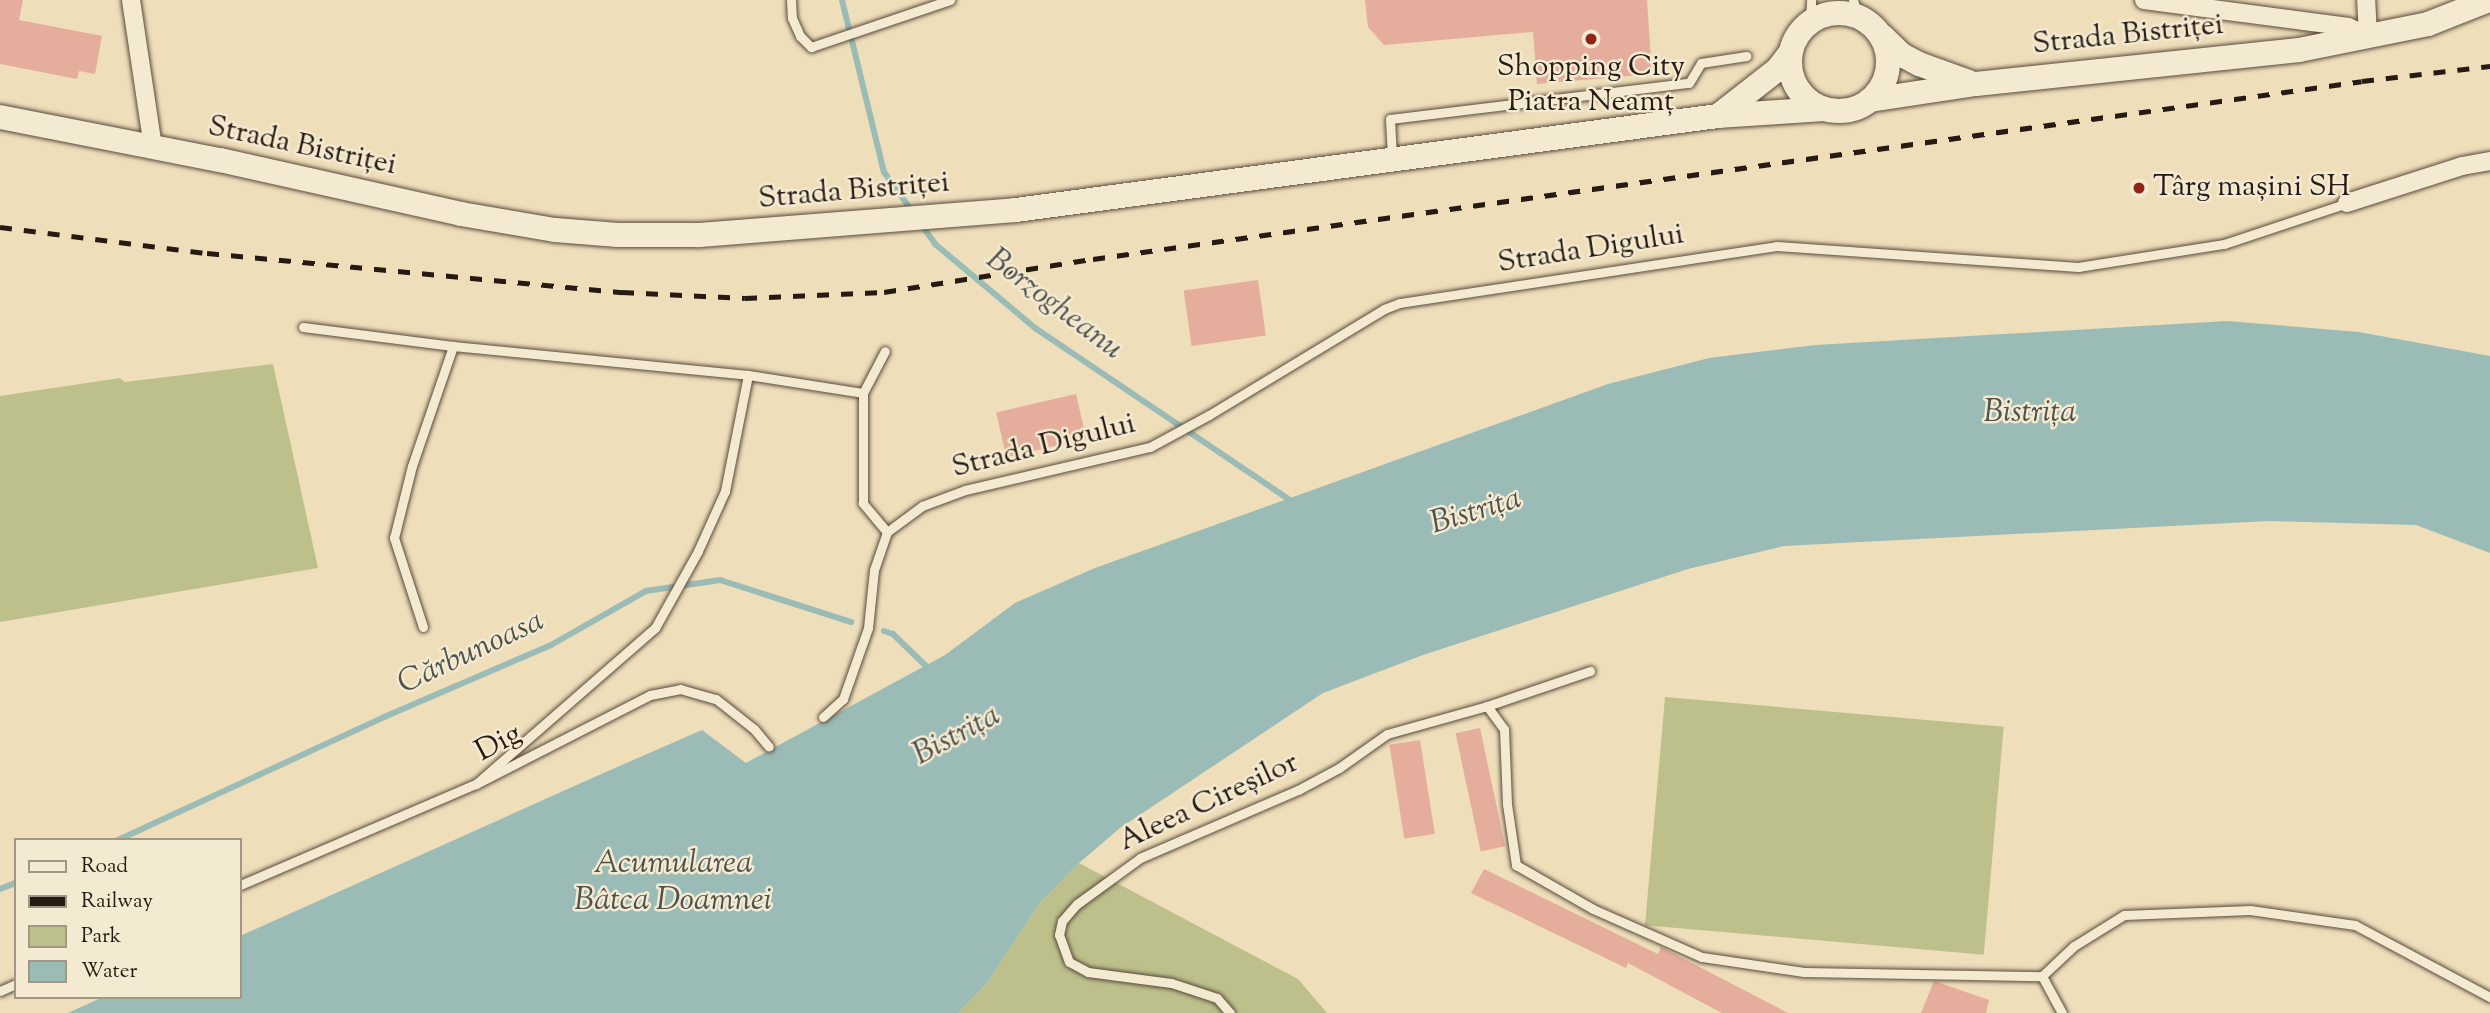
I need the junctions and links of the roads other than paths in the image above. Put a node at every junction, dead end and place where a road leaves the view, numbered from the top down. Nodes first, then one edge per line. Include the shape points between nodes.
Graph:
1 (131, 0) edge
2 (791, 0) edge
3 (950, 0) edge
4 (2144, 0) edge
5 (2366, 0) edge
6 (2489, 0) edge
7 (1855, 8) edge
8 (1811, 11) edge
9 (1881, 35) junction
10 (2368, 35) junction
11 (1791, 52) junction
12 (1746, 56) dead end
13 (1976, 84) junction
14 (1870, 100) junction
15 (1824, 108) junction
16 (1718, 116) junction
17 (0, 117) edge
18 (153, 147) junction
19 (1393, 161) junction
20 (2490, 161) edge
21 (2347, 203) joint
22 (303, 327) dead end
23 (453, 346) junction
24 (885, 351) dead end
25 (748, 375) junction
26 (863, 393) junction
27 (887, 533) junction
28 (423, 627) dead end
29 (1590, 671) dead end
30 (1487, 706) junction
31 (823, 717) dead end
32 (769, 747) dead end
33 (476, 784) junction
34 (242, 884) edge
35 (2042, 976) junction
36 (2490, 997) edge
37 (1230, 1013) edge
38 (2062, 1013) edge

1 - 18 street
2 - 3 lane via 792,18 811,47
4 - 10 street via 2348,27
5 - 10 street
6 - 10 main road, Strada Bistriței via 2428,24
7 - 8 main road via 1825,14
7 - 9 main road
8 - 11 main road
9 - 13 main road, Strada Bistriței via 1919,64
9 - 14 main road via 1888,62 1880,90
10 - 13 main road, Strada Bistriței via 2299,50
11 - 15 main road via 1797,86 1811,102
11 - 16 main road, Strada Bistriței via 1769,77
12 - 19 lane via 1701,63 1689,83 1390,119
13 - 14 main road, Strada Bistriței
14 - 15 main road via 1840,111
15 - 16 main road, Strada Bistriței
16 - 19 main road, Strada Bistriței
17 - 18 main road, Strada Bistriței
18 - 19 main road, Strada Bistriței via 461,214 555,230 618,234 699,234 964,215
20 - 21 street
21 - 27 lane, Strada Digului via 2224,244 2078,267 1777,246 1400,303 1161,442 965,490 922,506
22 - 23 lane
23 - 25 lane
23 - 28 lane via 412,466 394,538
24 - 26 lane
25 - 26 lane
25 - 33 lane via 725,491 655,628
26 - 27 lane via 863,503
27 - 31 lane via 874,570 868,628 843,699
29 - 30 lane, Aleea Cireșilor
30 - 35 lane via 1504,729 1507,804 1516,865 1593,909 1702,957 1753,965 1804,972
30 - 37 lane, Aleea Cireșilor via 1387,734 1298,790 1140,858 1077,904 1062,921 1059,935 1069,962 1088,972 1171,983 1217,998
32 - 33 lane, Dig via 716,699 680,689 650,695
33 - 34 lane, Dig
35 - 36 lane via 2074,946 2124,915 2250,910 2355,925
35 - 38 lane

